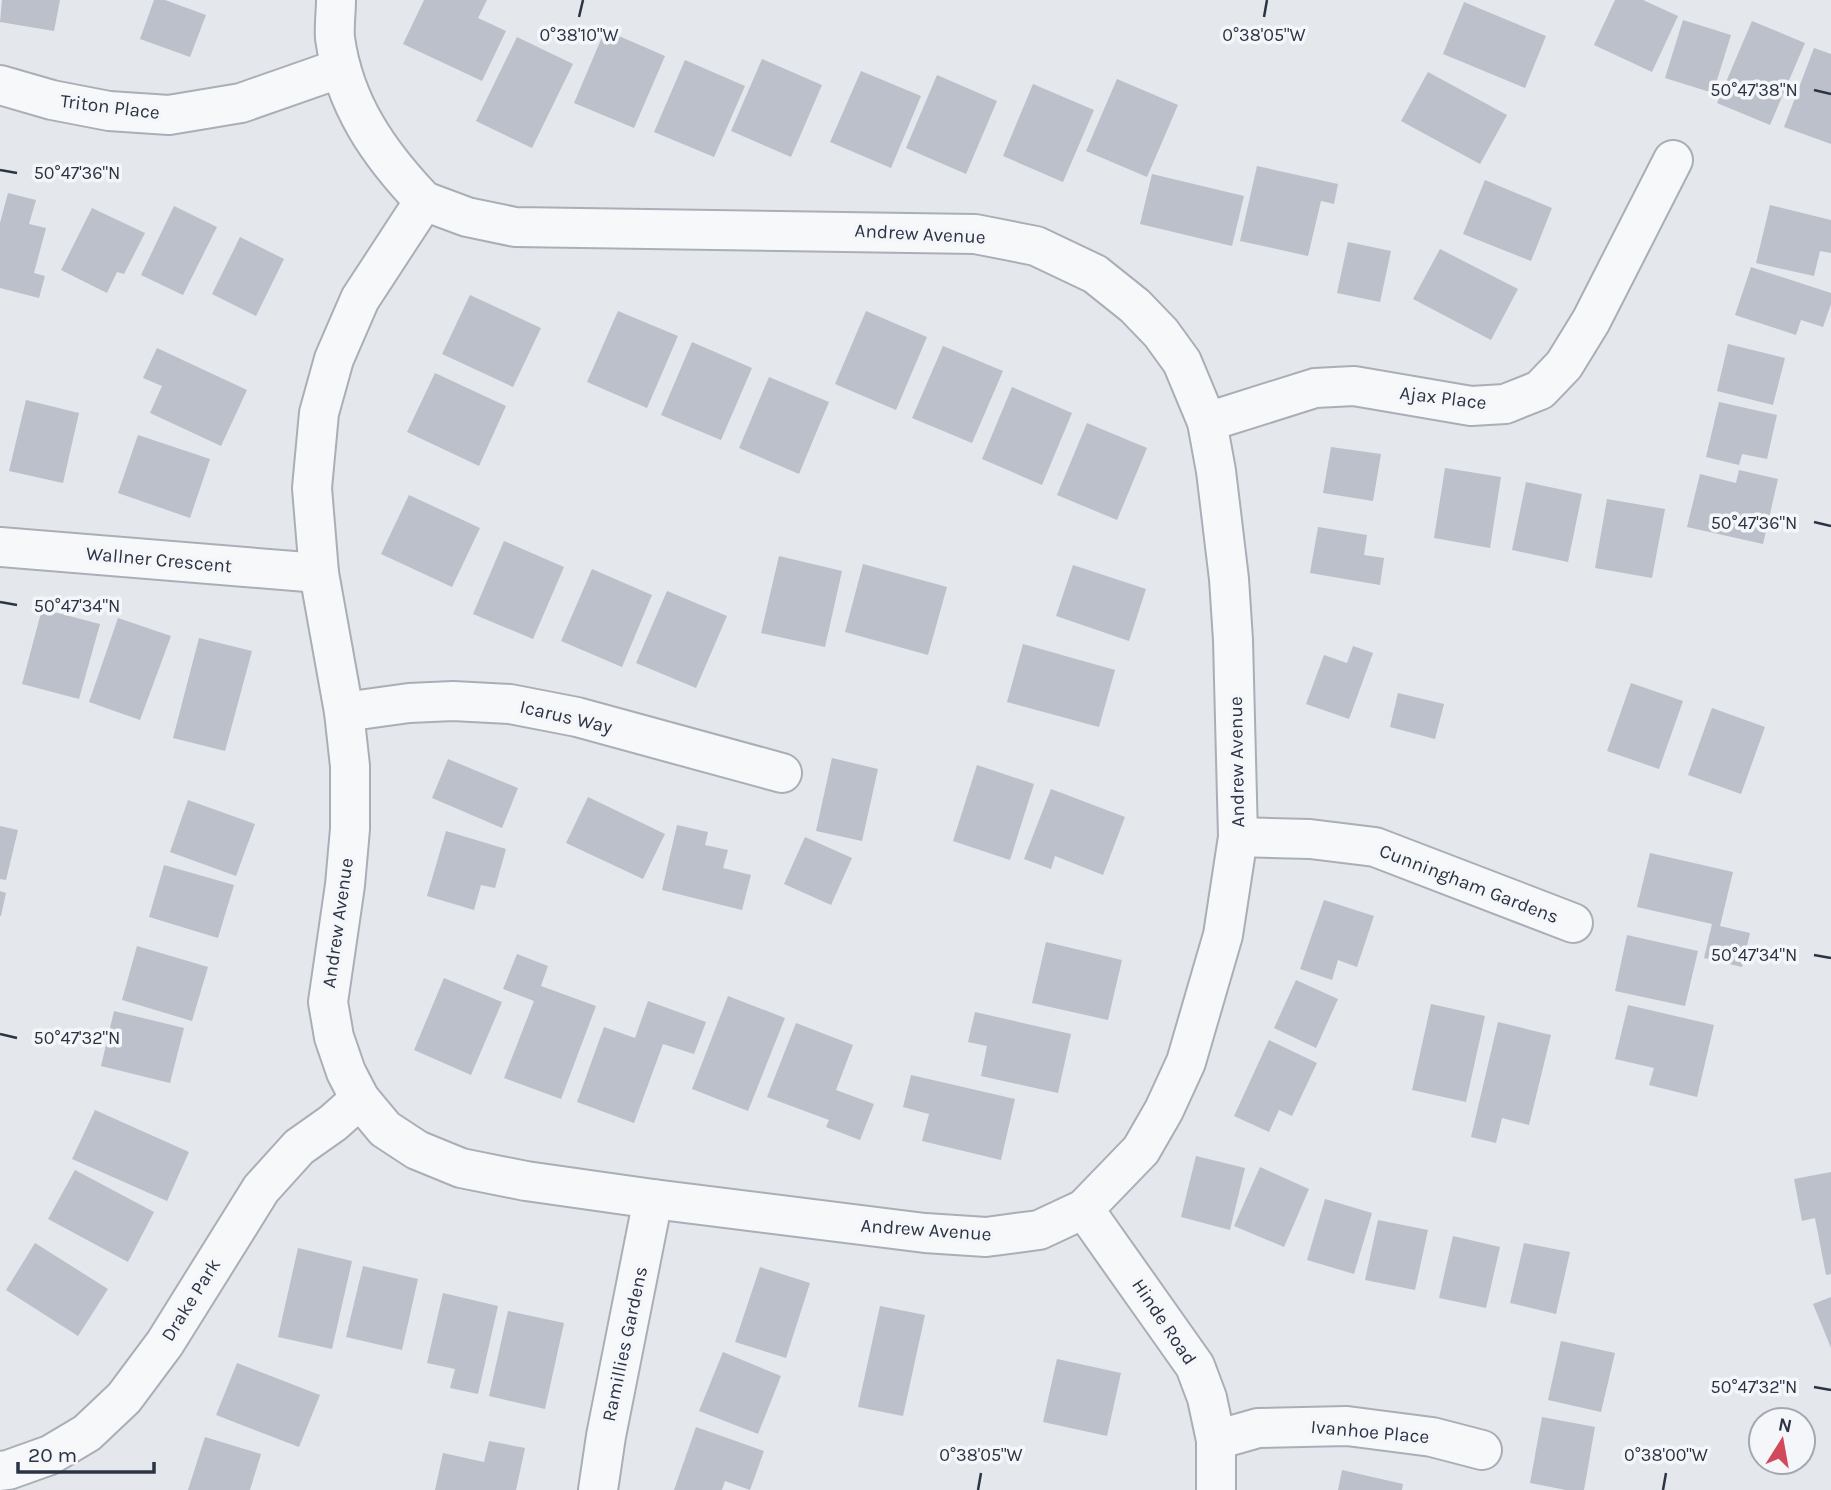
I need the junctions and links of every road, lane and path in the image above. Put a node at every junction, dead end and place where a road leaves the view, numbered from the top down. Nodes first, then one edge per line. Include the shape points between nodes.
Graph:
1 (336, 0) edge
2 (341, 68) junction
3 (0, 85) edge
4 (1673, 160) dead end
5 (424, 201) junction
6 (1207, 422) junction
7 (0, 547) edge
8 (318, 573) junction
9 (344, 712) junction
10 (782, 773) dead end
11 (1238, 837) junction
12 (1573, 923) dead end
13 (360, 1099) junction
14 (653, 1199) junction
15 (1084, 1209) junction
16 (1216, 1440) junction
17 (1482, 1450) dead end
18 (0, 1471) edge
19 (598, 1490) edge
20 (1216, 1490) edge

1 - 2 street, Andrew Avenue
2 - 3 street, Triton Place via 241,103 169,115 109,111
2 - 5 street, Andrew Avenue via 364,125 392,168
4 - 6 street, Ajax Place via 1591,321 1564,365 1540,390 1505,404 1471,405 1354,386 1315,388
5 - 6 street, Andrew Avenue via 467,218 515,228 975,234 1036,246 1095,274 1161,333 1182,362
5 - 8 street, Andrew Avenue via 360,299 334,359 319,413 312,488
6 - 11 street, Andrew Avenue via 1229,579
7 - 8 street, Wallner Crescent
8 - 9 street, Andrew Avenue
9 - 10 street, Icarus Way via 409,703 510,704 577,717
9 - 13 street, Andrew Avenue via 350,829 328,1002 334,1037
11 - 12 street, Cunningham Gardens via 1375,847
11 - 15 street, Andrew Avenue via 1223,935 1186,1062 1141,1150
13 - 14 street, Andrew Avenue via 386,1129 417,1150 461,1168
13 - 18 street, Drake Park via 299,1147 261,1189 165,1343 124,1398 87,1433 50,1455
14 - 15 street, Andrew Avenue via 986,1237 1039,1230
14 - 19 street, Ramillies Gardens
15 - 16 street, Hinde Road via 1195,1366
16 - 17 street, Ivanhoe Place via 1258,1428 1347,1426 1432,1437
16 - 20 street, Hinde Road

